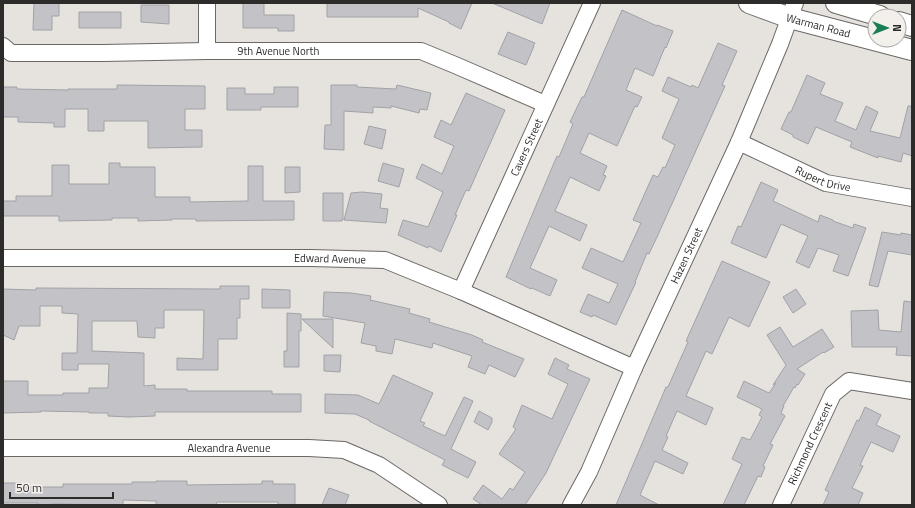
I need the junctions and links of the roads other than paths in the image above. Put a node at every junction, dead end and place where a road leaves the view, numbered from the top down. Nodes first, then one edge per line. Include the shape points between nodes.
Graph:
1 (207, 3) edge
2 (592, 3) edge
3 (749, 3) edge
4 (836, 3) edge
5 (793, 10) edge
6 (867, 12) edge
7 (3, 46) edge
8 (912, 50) edge
9 (207, 51) junction
10 (545, 104) junction
11 (739, 142) junction
12 (912, 198) edge
13 (3, 258) edge
14 (461, 291) junction
15 (634, 368) junction
16 (912, 391) edge
17 (3, 448) edge
18 (439, 505) edge
19 (571, 505) edge
20 (781, 505) edge

1 - 9 street
2 - 10 street, Cavers Street
3 - 5 main road, Warman Road
4 - 6 main road
5 - 8 main road, Warman Road
5 - 11 street, Hazen Street
7 - 9 street, 9th Avenue North via 11,53
9 - 10 street, 9th Avenue North via 421,51
10 - 14 street, Cavers Street
11 - 12 street, Rupert Drive via 826,183
11 - 15 street, Hazen Street
13 - 14 street, Edward Avenue via 386,260
14 - 15 street, Edward Avenue
15 - 19 street, Hazen Street via 589,472
16 - 20 street, Richmond Crescent via 849,381 833,394
17 - 18 street, Alexandra Avenue via 344,450 379,465

